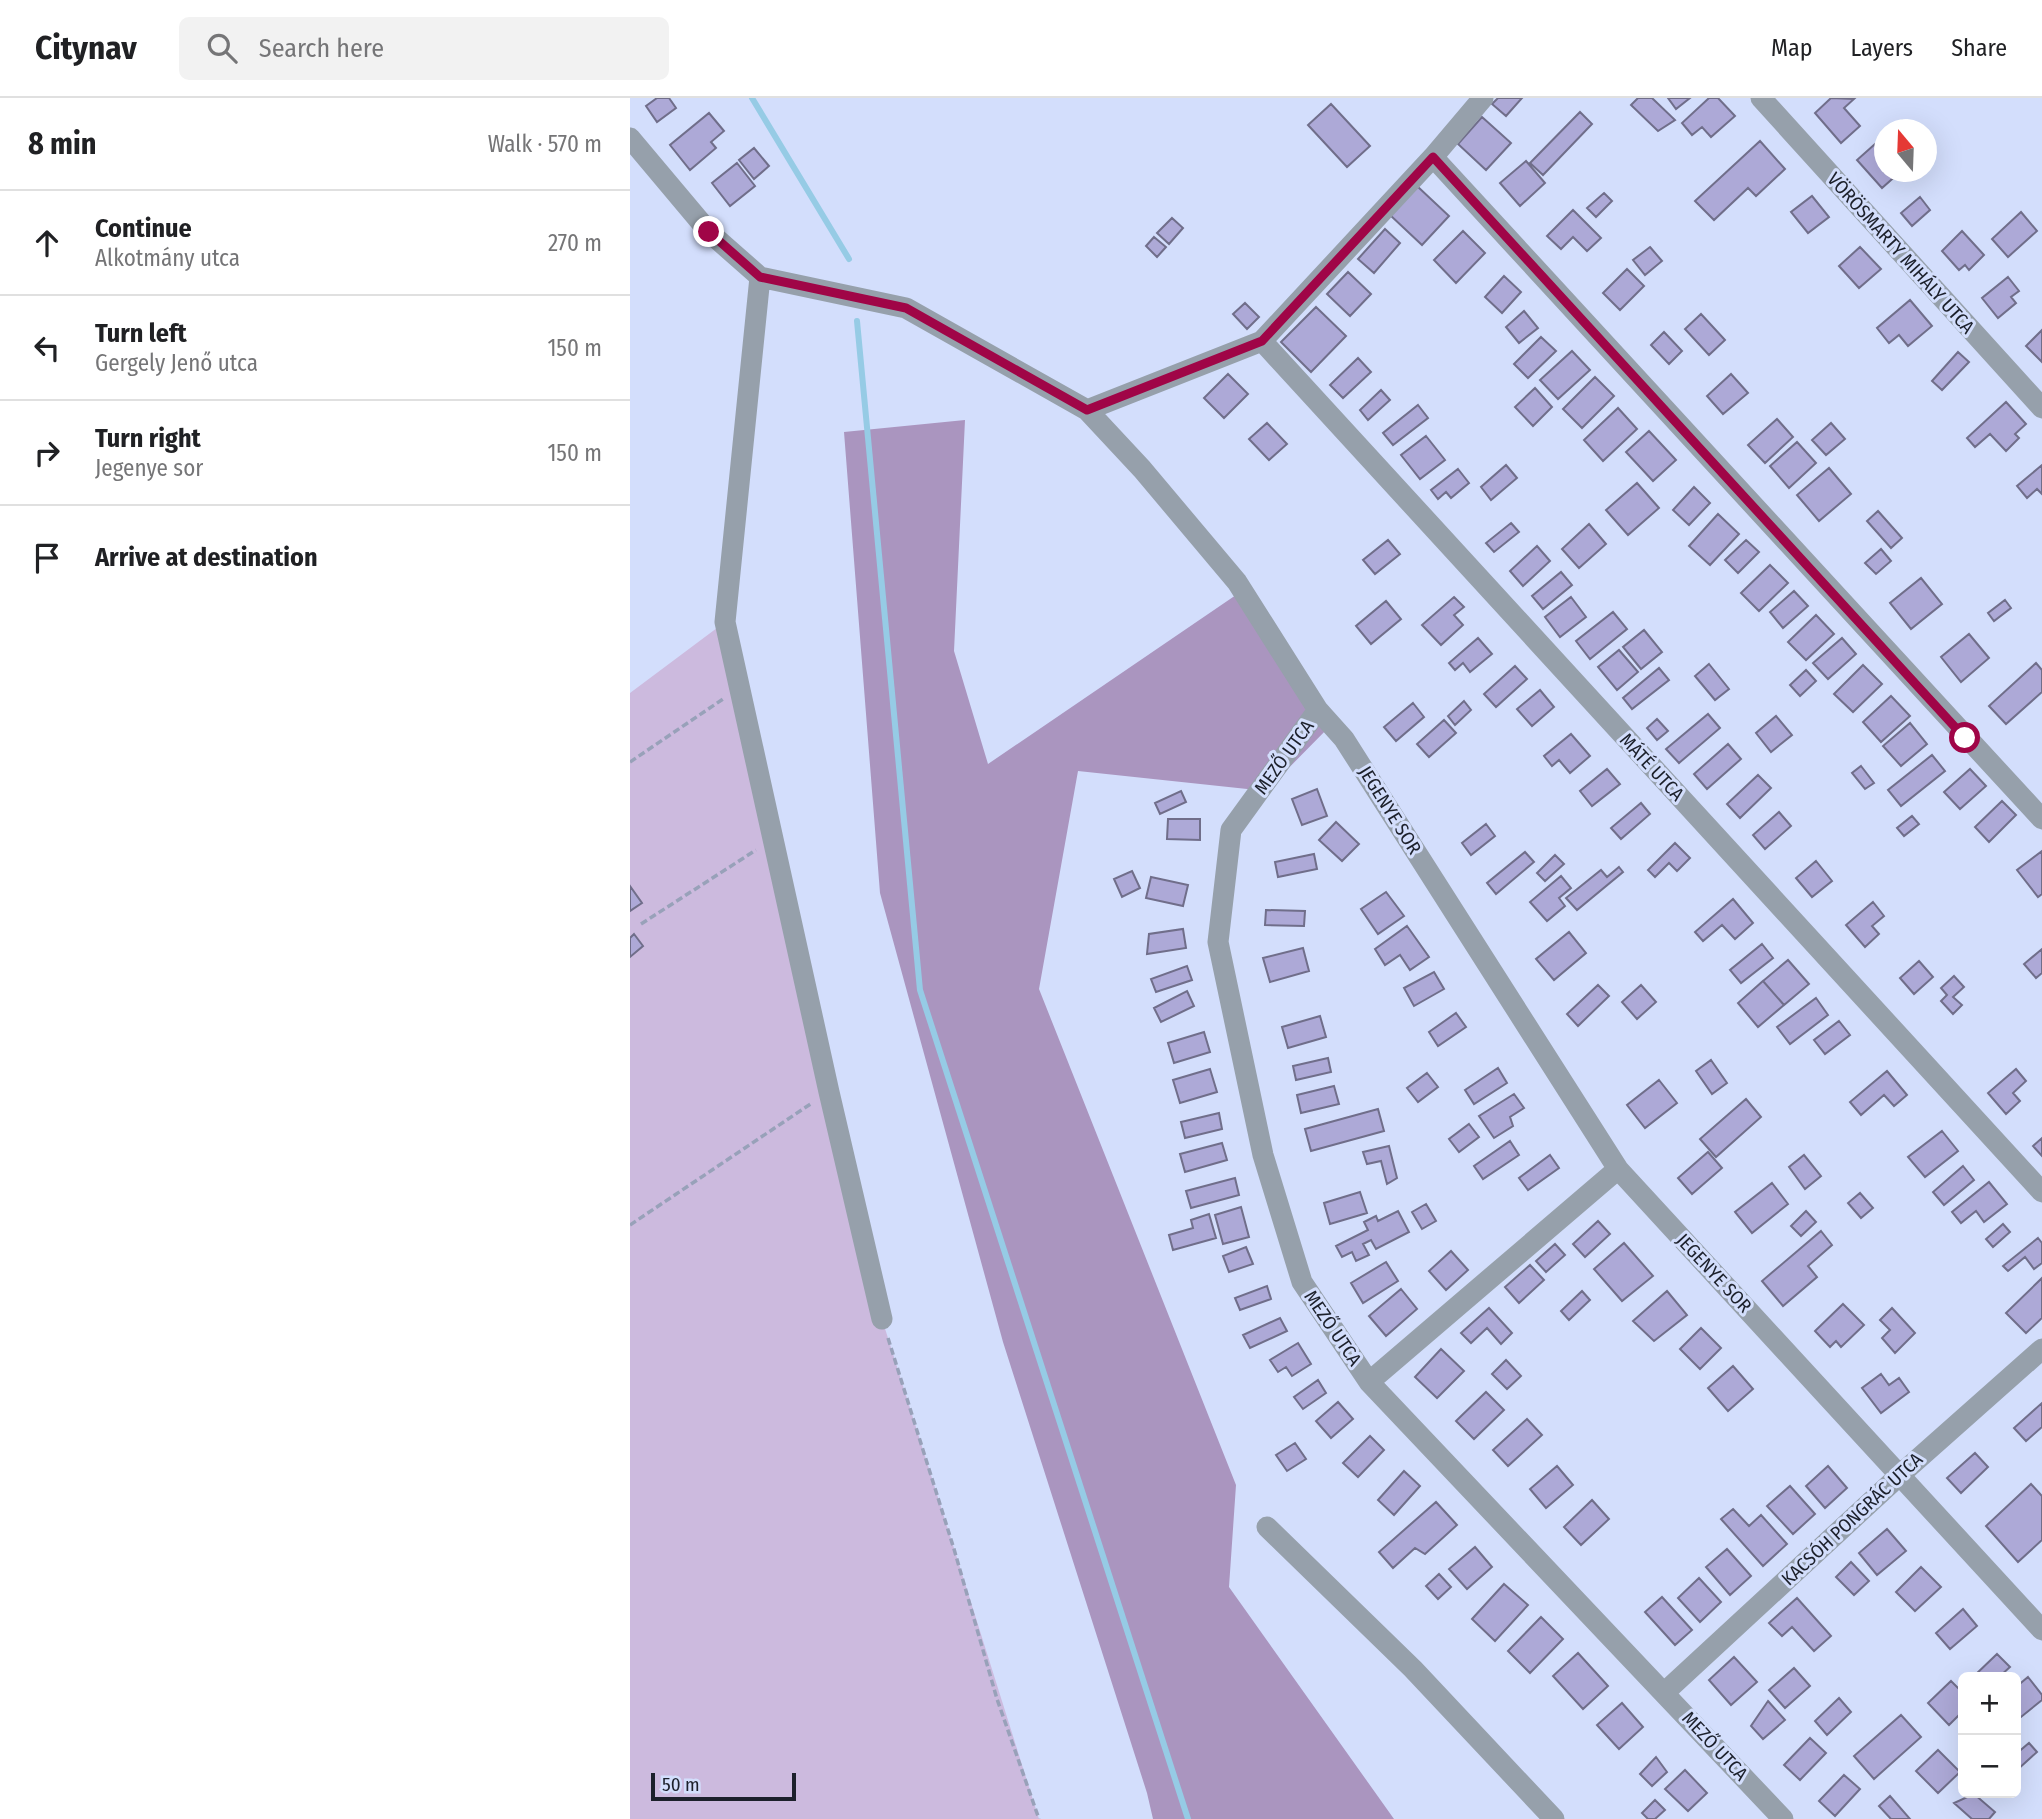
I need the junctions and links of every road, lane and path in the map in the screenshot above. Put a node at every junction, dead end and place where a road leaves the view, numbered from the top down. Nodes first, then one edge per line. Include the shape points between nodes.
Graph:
1 (1483, 98) edge
2 (1761, 98) edge
3 (630, 138) edge
4 (1433, 157) junction
5 (760, 277) junction
6 (1262, 341) junction
7 (2042, 408) edge
8 (1087, 410) junction
9 (739, 688) junction
10 (1318, 710) junction
11 (630, 762) edge
12 (2042, 819) edge
13 (773, 839) junction
14 (641, 923) dead end
15 (829, 1092) junction
16 (1618, 1169) junction
17 (2042, 1192) edge
18 (630, 1225) edge
19 (882, 1319) joint
20 (2042, 1349) edge
21 (1369, 1382) junction
22 (1900, 1474) junction
23 (1268, 1527) dead end
24 (2042, 1630) edge
25 (1665, 1692) junction
26 (1039, 1819) edge
27 (1554, 1819) edge
28 (1783, 1819) edge

1 - 4 street
2 - 7 street, VÖRÖSMARTY MIHÁLY UTCA
3 - 5 street, JEGENYE SOR via 709,232
4 - 6 street
4 - 12 street
5 - 8 street, JEGENYE SOR via 906,308
5 - 9 street via 725,622
6 - 8 street
6 - 17 street, MÁTÉ UTCA
8 - 10 street, JEGENYE SOR via 1237,582
9 - 11 path
9 - 13 street
10 - 16 street, JEGENYE SOR via 1344,739
10 - 21 street, MEZŐ UTCA via 1231,830 1218,942 1262,1155 1302,1282
13 - 14 path
13 - 15 street
15 - 18 path
15 - 19 street
16 - 21 street
16 - 22 street, JEGENYE SOR
19 - 26 path via 997,1699
20 - 22 street, KACSÓH PONGRÁC UTCA
21 - 25 street, MEZŐ UTCA
22 - 24 street, JEGENYE SOR
22 - 25 street, KACSÓH PONGRÁC UTCA
23 - 27 street via 1413,1669
25 - 28 street, MEZŐ UTCA

